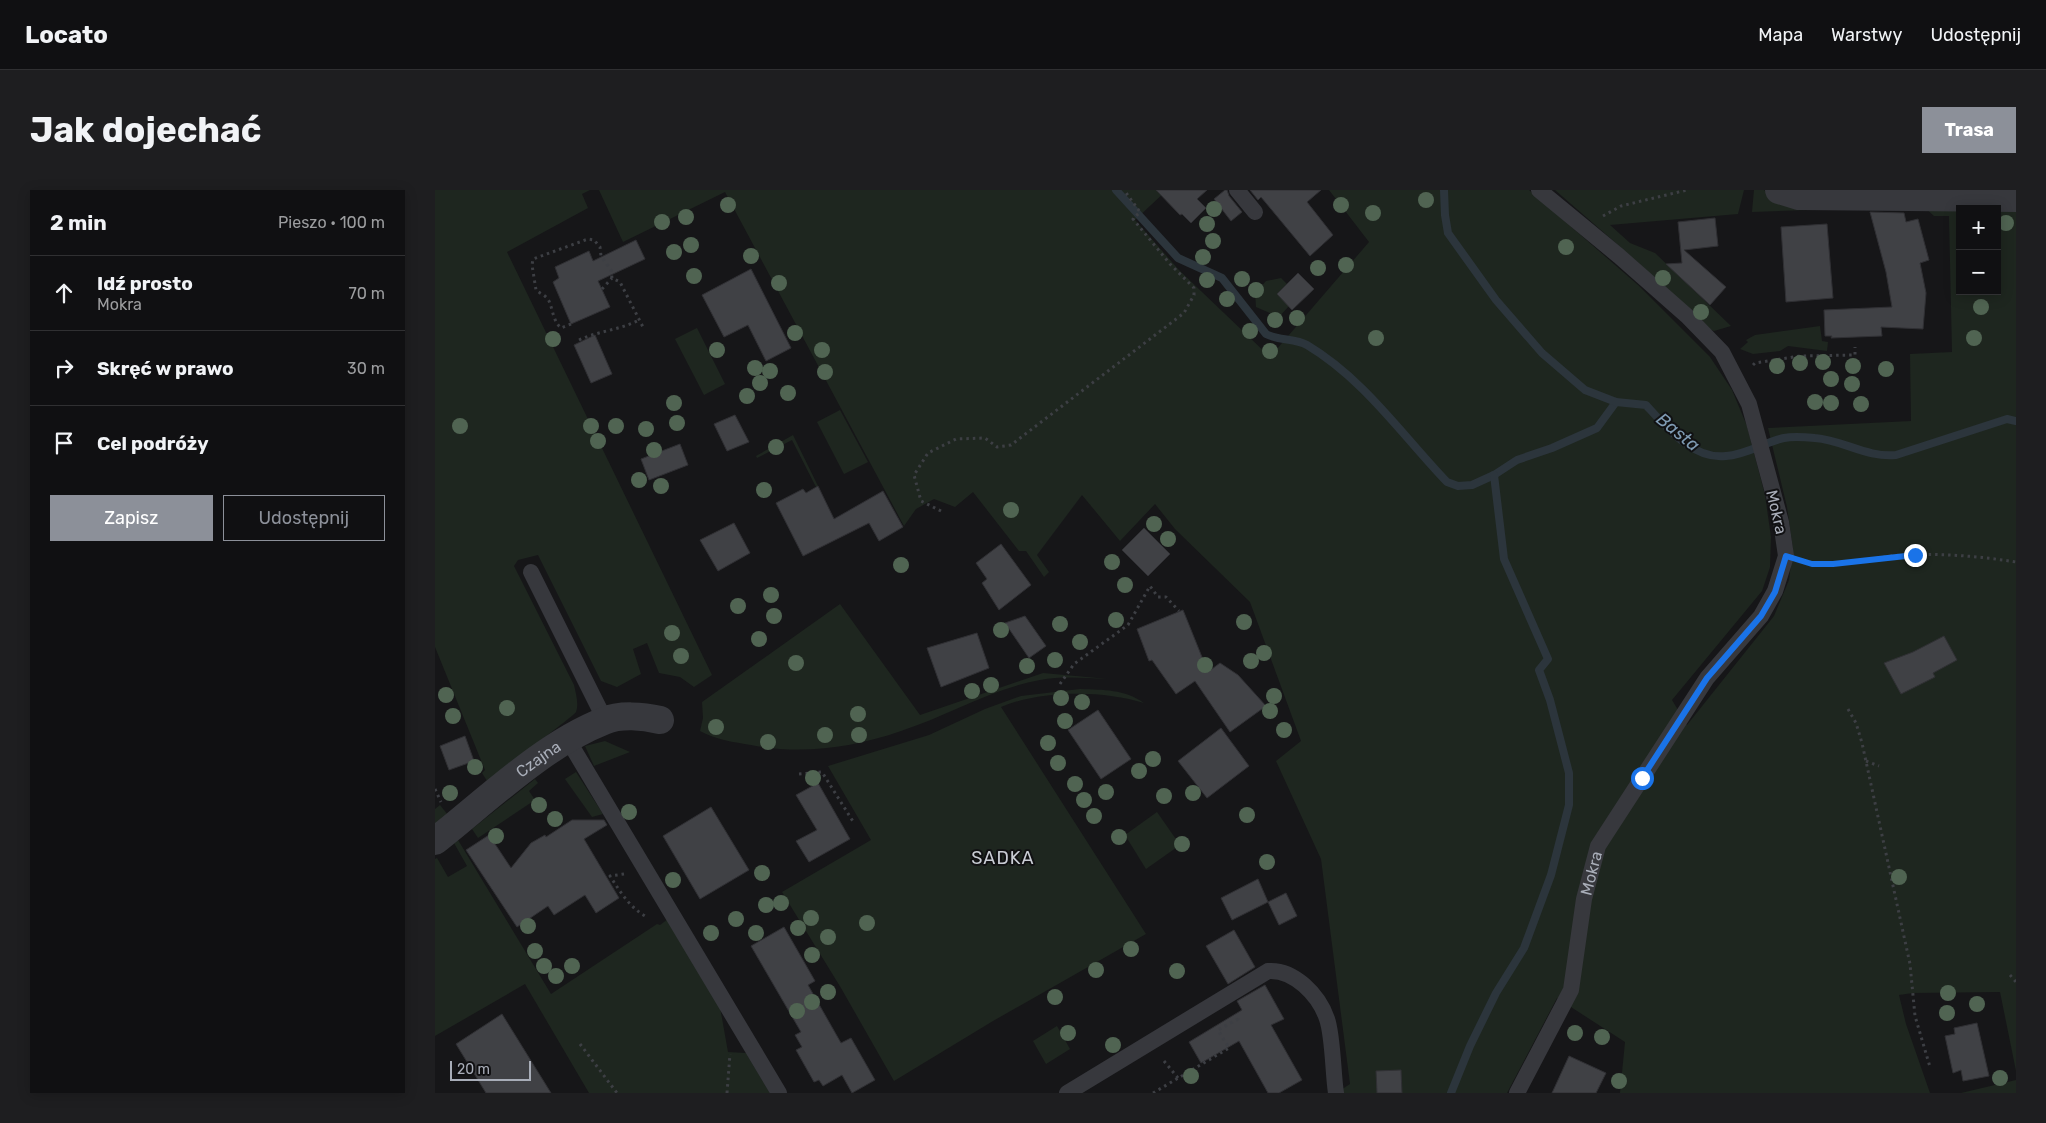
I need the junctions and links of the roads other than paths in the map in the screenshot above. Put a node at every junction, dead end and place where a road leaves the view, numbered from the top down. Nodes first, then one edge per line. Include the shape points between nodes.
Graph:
1 (1237, 190) edge
2 (1539, 190) edge
3 (1779, 190) edge
4 (2016, 198) edge
5 (1255, 212) dead end
6 (531, 572) dead end
7 (605, 720) junction
8 (660, 720) dead end
9 (568, 740) junction
10 (435, 841) edge
11 (779, 1093) edge
12 (1067, 1093) edge
13 (1336, 1093) edge
14 (1517, 1093) edge

1 - 5 lane
2 - 14 lane, Mokra via 1687,316 1715,344 1739,380 1749,404 1781,522 1786,556 1775,592 1761,616 1707,678 1598,846 1584,899 1571,990
3 - 4 street via 1799,196
6 - 7 lane
7 - 8 street, Czajna via 642,716
7 - 9 street, Czajna
9 - 10 street, Czajna via 539,757
9 - 11 lane
12 - 13 lane via 1268,971 1278,970 1298,979 1327,1020

